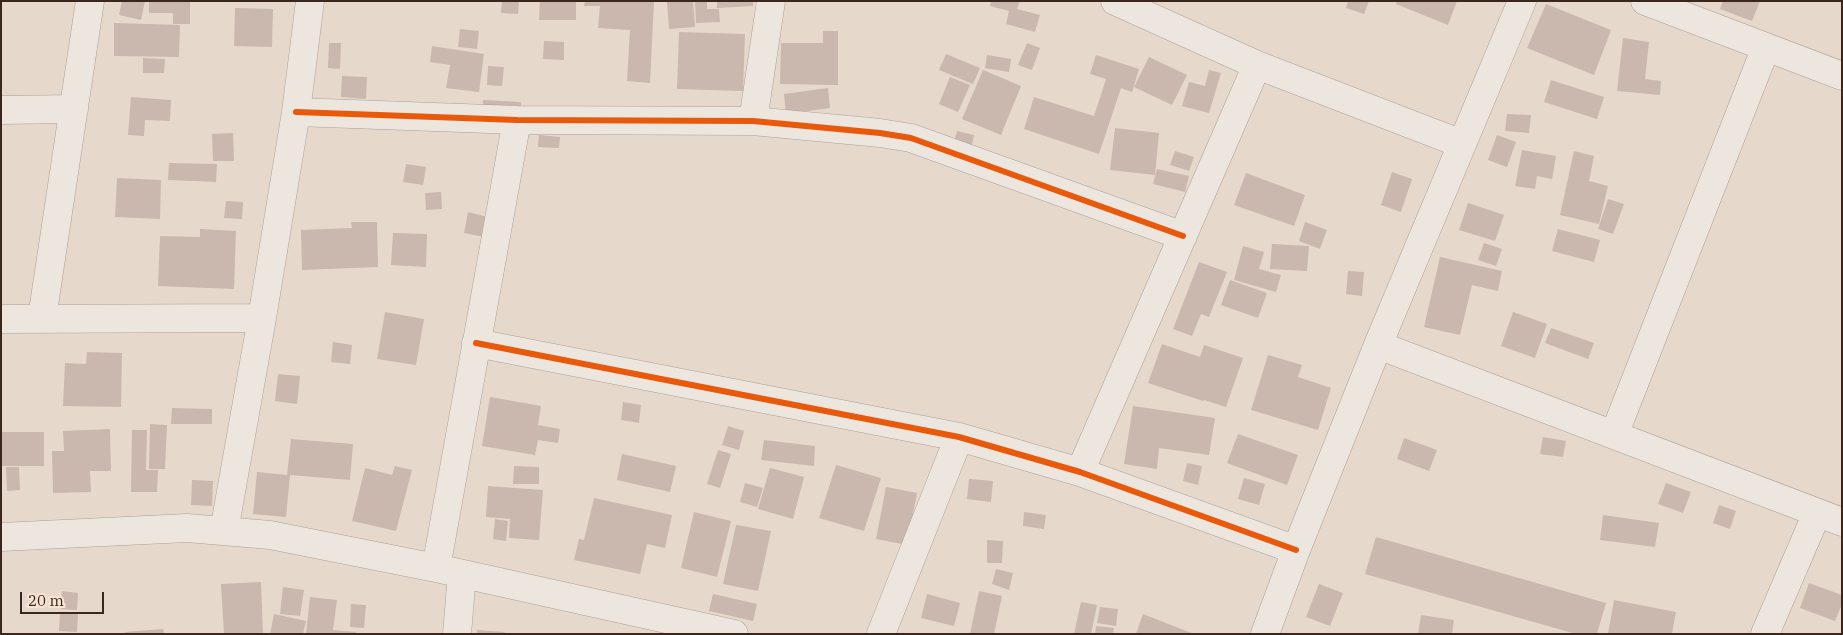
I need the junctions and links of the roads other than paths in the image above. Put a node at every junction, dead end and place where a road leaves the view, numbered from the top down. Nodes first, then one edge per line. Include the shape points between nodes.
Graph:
1 (90, 1) edge
2 (310, 1) edge
3 (771, 1) edge
4 (1115, 1) edge
5 (1522, 1) edge
6 (1645, 1) edge
7 (1766, 47) junction
8 (1257, 65) junction
9 (1842, 76) edge
10 (1, 110) edge
11 (74, 110) junction
12 (296, 112) junction
13 (517, 120) junction
14 (753, 120) junction
15 (1462, 144) junction
16 (1183, 236) junction
17 (1, 318) edge
18 (42, 318) junction
19 (262, 318) junction
20 (476, 343) junction
21 (1378, 345) junction
22 (1614, 435) junction
23 (959, 437) junction
24 (1080, 472) junction
25 (1830, 517) edge
26 (224, 530) junction
27 (1, 537) edge
28 (1296, 550) junction
29 (436, 568) junction
30 (462, 574) junction
31 (663, 627) edge
32 (457, 634) edge
33 (734, 634) edge
34 (881, 634) edge
35 (1265, 634) edge
36 (1765, 634) edge

1 - 11 street
2 - 12 street
3 - 14 street
4 - 8 street
5 - 15 street
6 - 7 street
7 - 9 street
7 - 22 street
8 - 15 street
8 - 16 street
10 - 11 street
11 - 18 street
12 - 13 street
12 - 19 street
13 - 14 street
13 - 20 street
14 - 16 street via 911,138
15 - 21 street
16 - 24 street
17 - 18 street
18 - 19 street
19 - 26 street
20 - 23 street
20 - 29 street
21 - 22 street
21 - 28 street
22 - 25 street
23 - 24 street
23 - 34 street
24 - 28 street
25 - 36 street
26 - 27 street via 187,528
26 - 29 street via 270,535
28 - 35 street
29 - 30 street
30 - 31 street
30 - 32 street
31 - 33 street

